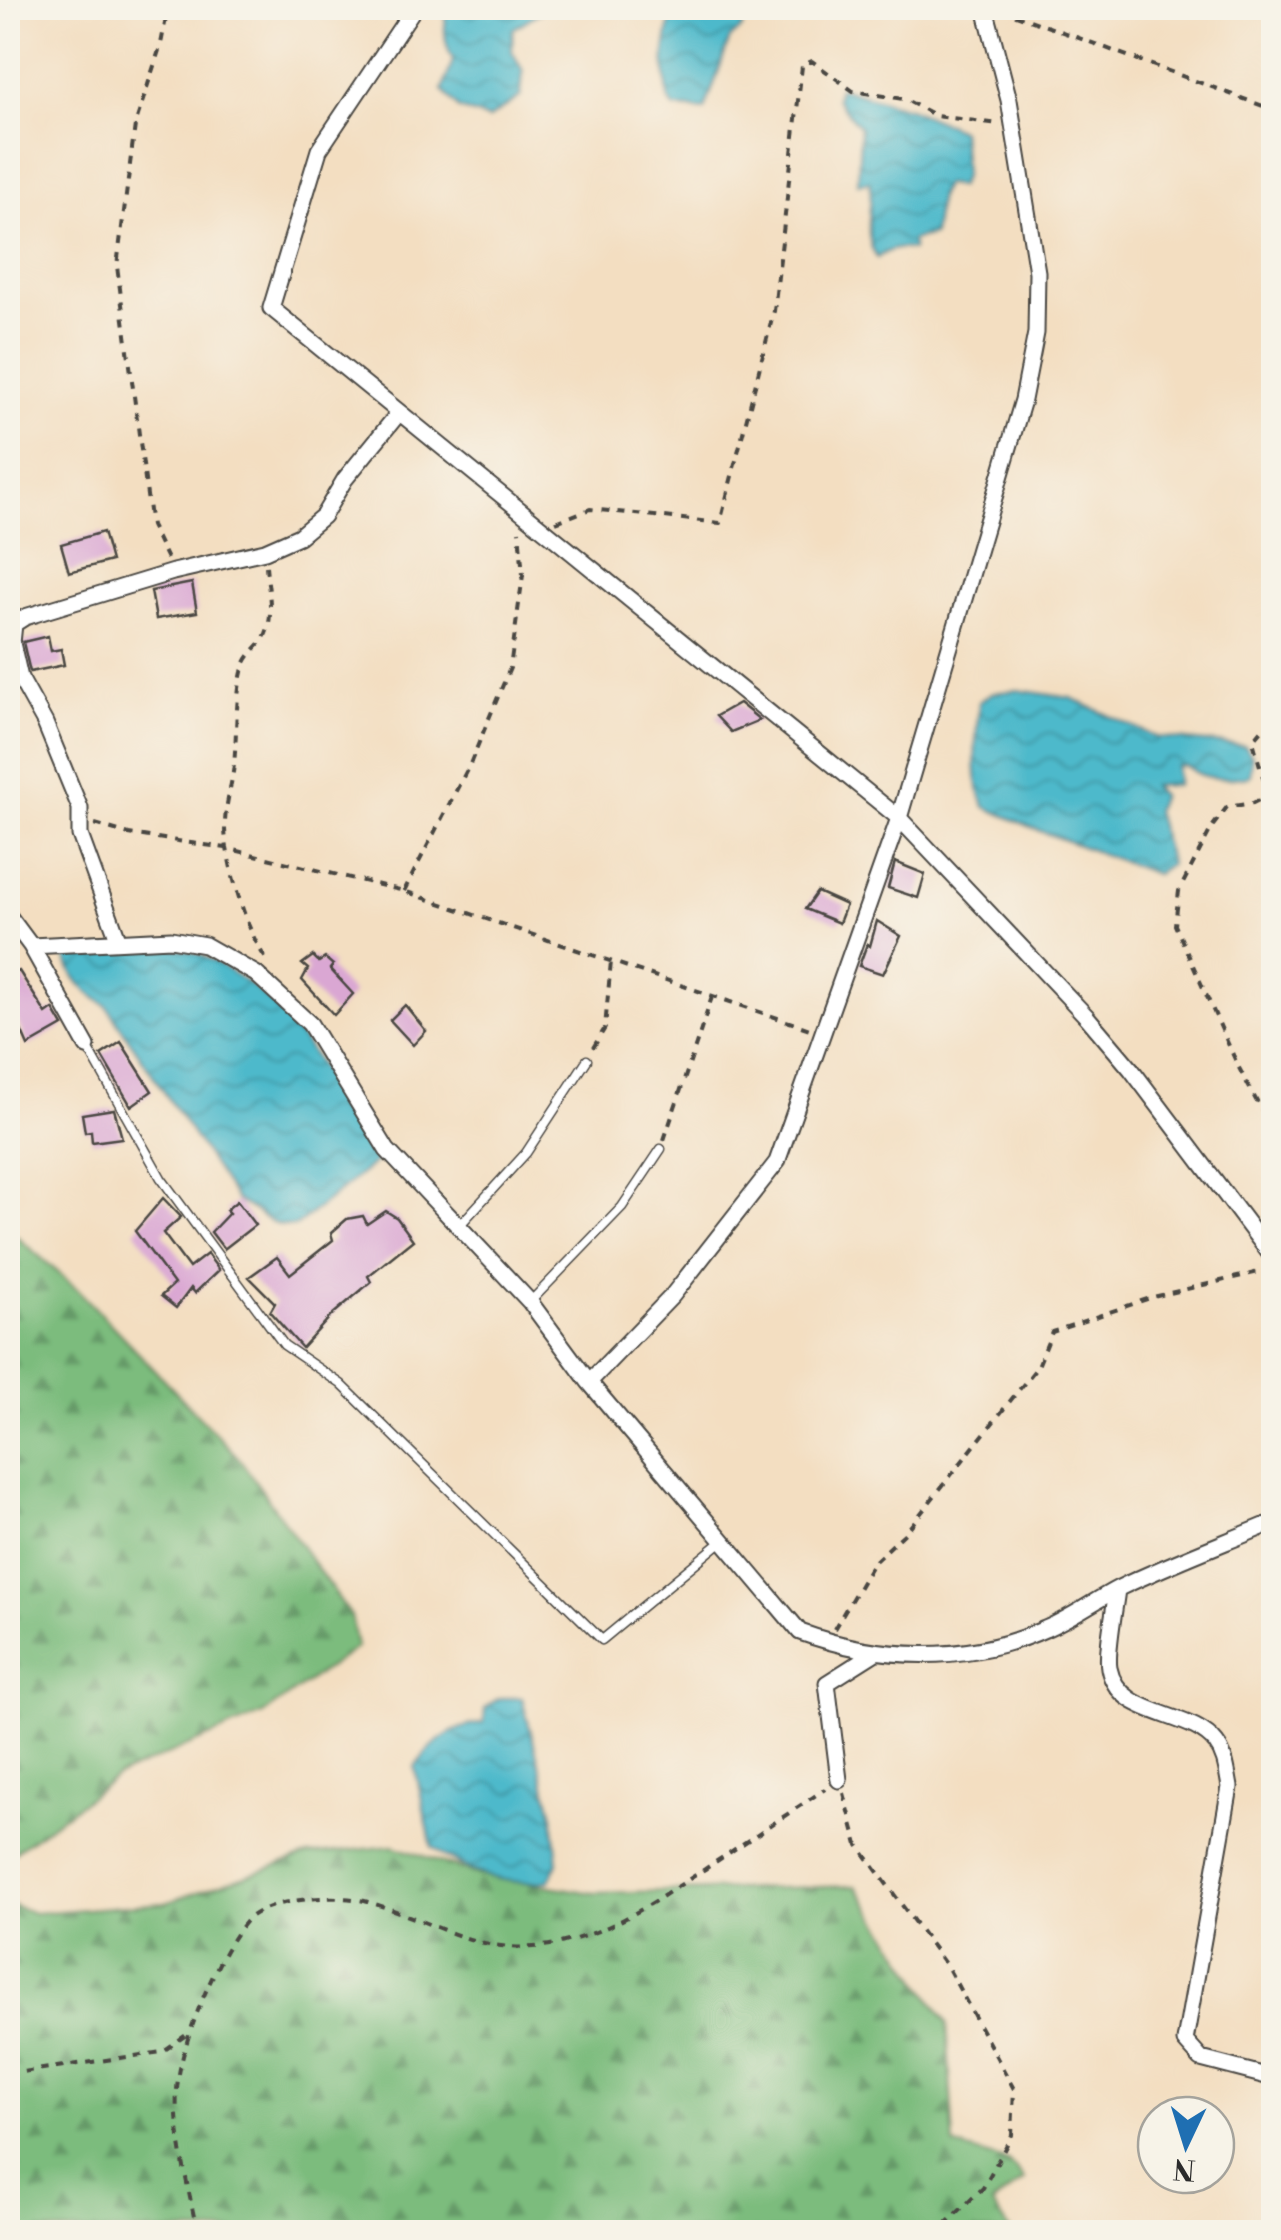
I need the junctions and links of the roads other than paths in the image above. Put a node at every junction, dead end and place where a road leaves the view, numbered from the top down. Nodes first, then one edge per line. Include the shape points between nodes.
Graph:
1 (414, 8) edge
2 (985, 9) edge
3 (398, 414) junction
4 (899, 818) junction
5 (8, 915) edge
6 (118, 940) junction
7 (31, 946) junction
8 (87, 1046) joint
9 (587, 1060) road end
10 (661, 1149) road end
11 (459, 1226) junction
12 (1274, 1259) edge
13 (530, 1302) junction
14 (589, 1382) junction
15 (1274, 1522) edge
16 (721, 1542) junction
17 (1118, 1589) junction
18 (876, 1652) junction
19 (839, 1780) road end
20 (1274, 2078) edge

1 - 3 street via 319,150 272,308
2 - 4 street via 1037,272 1036,333 1023,400
3 - 4 street
3 - 6 street via 324,516 299,536 14,624 20,678 80,808 80,836
4 - 12 street via 1087,1017
4 - 14 street via 778,1162 672,1296
5 - 7 street
6 - 7 street
6 - 11 street via 205,944 256,974 310,1024 387,1150
7 - 8 street
8 - 16 lane via 161,1178 284,1345 341,1384 602,1640
9 - 11 lane via 526,1153
10 - 13 lane via 622,1207
11 - 13 street
13 - 14 street
14 - 16 street
15 - 17 street
16 - 18 street via 800,1632
17 - 18 street via 1007,1646 955,1654
17 - 20 street via 1109,1668 1117,1684 1130,1698 1215,1741 1230,1787 1185,2041 1201,2059
18 - 19 street via 827,1683

